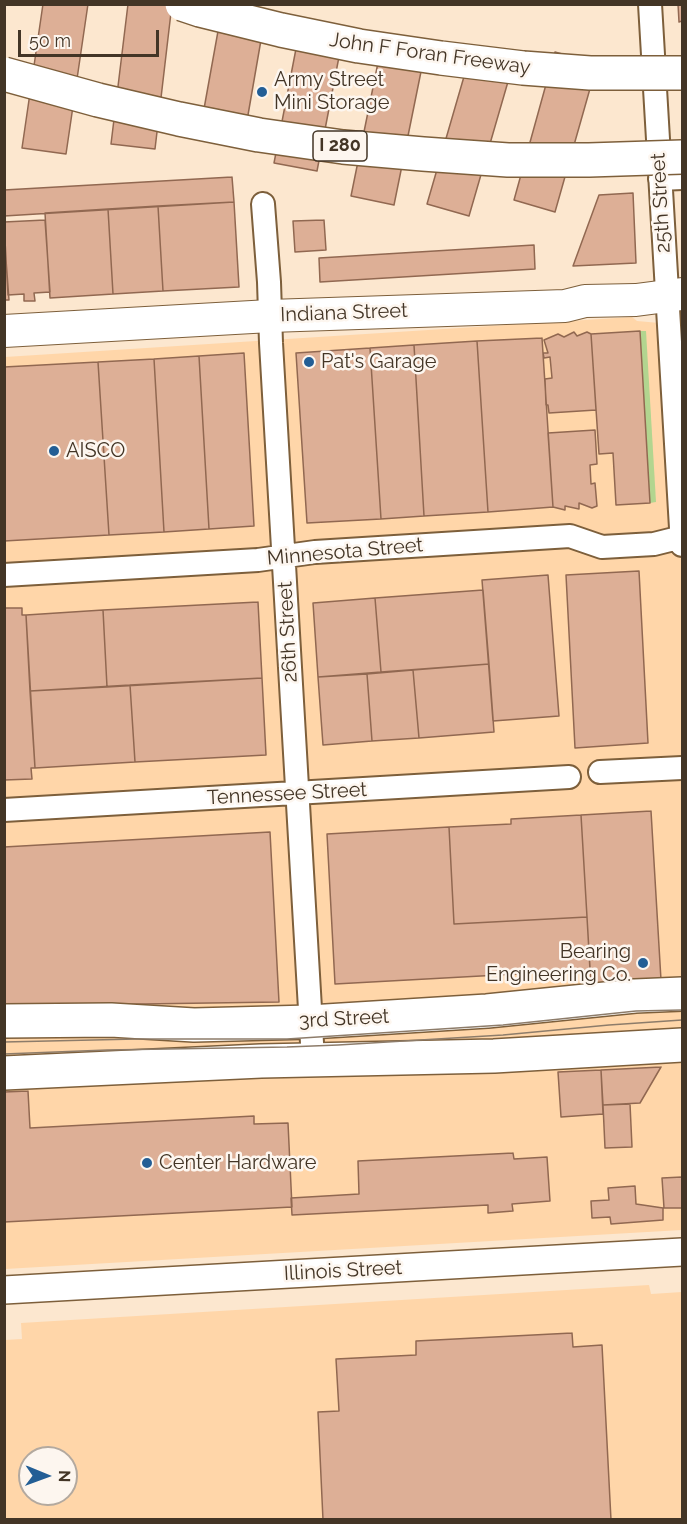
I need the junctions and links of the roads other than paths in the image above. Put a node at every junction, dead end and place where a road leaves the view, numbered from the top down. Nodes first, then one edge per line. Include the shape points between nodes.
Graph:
1 (182, 4) edge
2 (650, 4) edge
3 (682, 73) edge
4 (4, 74) edge
5 (671, 168) edge
6 (682, 178) edge
7 (263, 204) dead end
8 (675, 295) edge
9 (270, 316) junction
10 (4, 332) edge
11 (682, 537) edge
12 (682, 545) edge
13 (283, 557) junction
14 (4, 575) edge
15 (682, 768) edge
16 (600, 772) dead end
17 (569, 777) dead end
18 (297, 793) junction
19 (4, 810) edge
20 (682, 994) edge
21 (4, 1021) edge
22 (310, 1022) junction
23 (682, 1045) edge
24 (313, 1060) junction
25 (4, 1073) edge
26 (682, 1252) edge
27 (4, 1290) edge

1 - 3 main road, John F Foran Freeway, bridge via 281,30 441,58 590,73
2 - 5 street, 25th Street
4 - 5 main road, I 280, bridge via 178,119 343,147
5 - 6 street
5 - 8 street, 25th Street
7 - 9 street, 26th Street
8 - 9 main road, Indiana Street via 565,306
8 - 11 street, 25th Street
9 - 10 main road, Indiana Street
9 - 13 street, 26th Street
11 - 12 street, 25th Street
11 - 13 street, Minnesota Street via 654,544 602,547 570,536
13 - 14 street, Minnesota Street
13 - 18 street, 26th Street
15 - 16 street
17 - 18 street, Tennessee Street
18 - 19 street, Tennessee Street
18 - 22 street, 26th Street
20 - 22 main road, 3rd Street
21 - 22 main road, 3rd Street
22 - 24 street, 26th Street
23 - 24 main road, 3rd Street via 494,1056
24 - 25 main road, 3rd Street
26 - 27 street, Illinois Street

